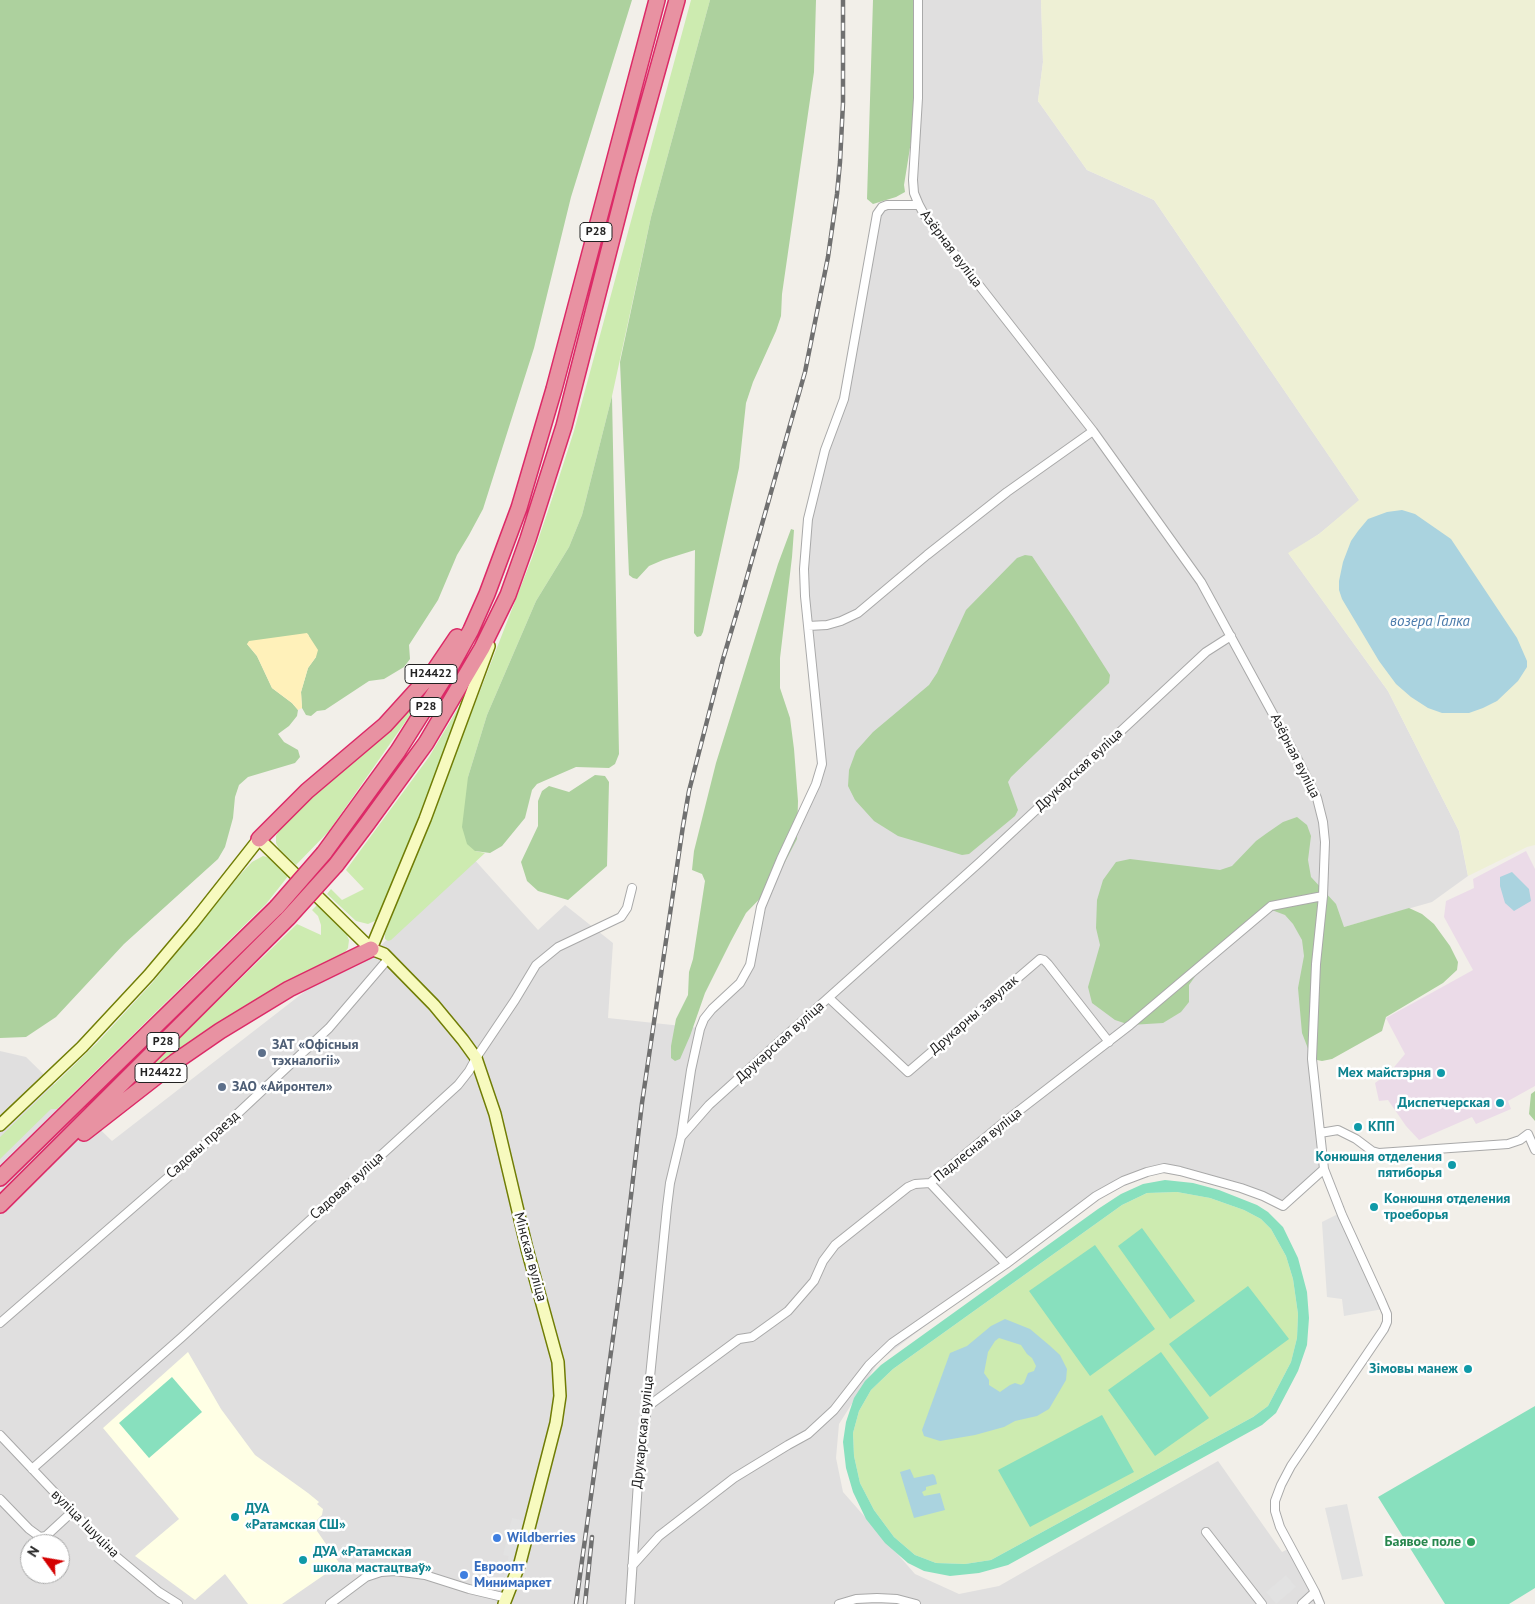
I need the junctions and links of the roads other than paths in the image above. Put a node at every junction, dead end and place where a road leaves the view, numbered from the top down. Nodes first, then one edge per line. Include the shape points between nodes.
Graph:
1 (657, 0) edge
2 (677, 0) edge
3 (918, 0) edge
4 (919, 205) junction
5 (1092, 431) junction
6 (505, 547) junction
7 (508, 595) junction
8 (808, 626) junction
9 (1231, 636) junction
10 (259, 840) junction
11 (632, 888) dead end
12 (1323, 896) junction
13 (371, 949) junction
14 (388, 958) junction
15 (829, 998) junction
16 (1109, 1042) junction
17 (476, 1058) junction
18 (0, 1125) edge
19 (1535, 1126) edge
20 (1320, 1132) junction
21 (1528, 1134) junction
22 (680, 1137) junction
23 (1535, 1150) edge
24 (39, 1168) junction
25 (1324, 1169) junction
26 (0, 1178) edge
27 (930, 1183) junction
28 (0, 1205) edge
29 (1006, 1264) junction
30 (0, 1323) edge
31 (647, 1408) junction
32 (0, 1435) edge
33 (32, 1469) junction
34 (0, 1500) edge
35 (72, 1512) junction
36 (1206, 1532) dead end
37 (632, 1566) junction
38 (1316, 1592) junction
39 (506, 1601) edge
40 (178, 1604) edge
41 (330, 1604) edge
42 (630, 1604) edge
43 (839, 1604) edge
44 (916, 1604) edge
45 (1262, 1604) edge
46 (1302, 1604) edge
47 (1320, 1604) edge

1 - 6 highway, Р28 via 554,389
2 - 7 highway, Р28 via 564,426
3 - 4 street, Азёрная вуліца via 918,98 913,180
4 - 5 street, Азёрная вуліца
4 - 8 street via 887,205 878,214 844,399 825,450 808,520 804,569
5 - 8 street via 1007,492 858,613 834,623
5 - 9 street, Азёрная вуліца via 1202,582
6 - 10 highway, Н24422 via 455,640 434,671 385,725 307,791
6 - 26 highway, Р28, bridge via 471,630 446,675 398,751 324,853 277,907
7 - 13 street, Н24422 via 426,819
7 - 24 highway, Р28, bridge via 482,648 426,743 336,864 289,917
8 - 22 street via 822,764 761,907 750,966 740,983 704,1019 700,1029
9 - 12 street, Азёрная вуліца via 1317,798 1325,842
9 - 15 street, Друкарская вуліца via 1206,652
10 - 13 street, Мінская вуліца
10 - 18 street, Н24422 via 186,932 105,1024
11 - 17 street, Садовая вуліца via 627,908 621,916 558,947 536,965
12 - 16 street, Падлесная вуліца via 1271,906
12 - 20 street, Азёрная вуліца via 1312,1059
13 - 14 street, Мінская вуліца
13 - 24 highway, Н24422 via 289,989 220,1030
14 - 17 street, Мінская вуліца via 434,1005
14 - 30 street, Садовы праезд via 329,1028 188,1160
15 - 16 street, Друкарны завулак via 908,1072 1040,959 1048,964
15 - 22 street, Друкарская вуліца via 709,1105
16 - 27 street, Падлесная вуліца via 1002,1123
17 - 33 street, Садовая вуліца via 458,1085
17 - 39 street, Мінская вуліца via 495,1114 556,1353 560,1385 554,1432 520,1563
19 - 21 street
20 - 21 street via 1338,1130 1372,1151 1389,1153 1508,1144
20 - 25 street, Азёрная вуліца
21 - 23 street
22 - 31 street, Друкарская вуліца via 670,1183
24 - 28 highway, Р28
25 - 29 street via 1283,1206 1216,1180 1164,1168 1147,1172 1096,1196
25 - 38 street, Азёрная вуліца via 1387,1314 1387,1322 1294,1462 1277,1495 1275,1511 1280,1527
27 - 29 street
27 - 31 street, Падлесная вуліца via 908,1187 835,1245 814,1281 788,1311 752,1337 739,1339
29 - 37 street via 892,1343 869,1365 834,1410 808,1434 734,1478 659,1536
31 - 37 street, Друкарская вуліца
32 - 33 street, вуліца Ішуціна
33 - 35 street, вуліца Ішуціна
34 - 35 street via 40,1536 46,1536
35 - 40 street, вуліца Ішуціна via 112,1553
36 - 45 street
37 - 42 street, Друкарская вуліца
38 - 46 street
38 - 47 street
39 - 41 street via 425,1575 395,1571 366,1577
43 - 44 street via 876,1598

